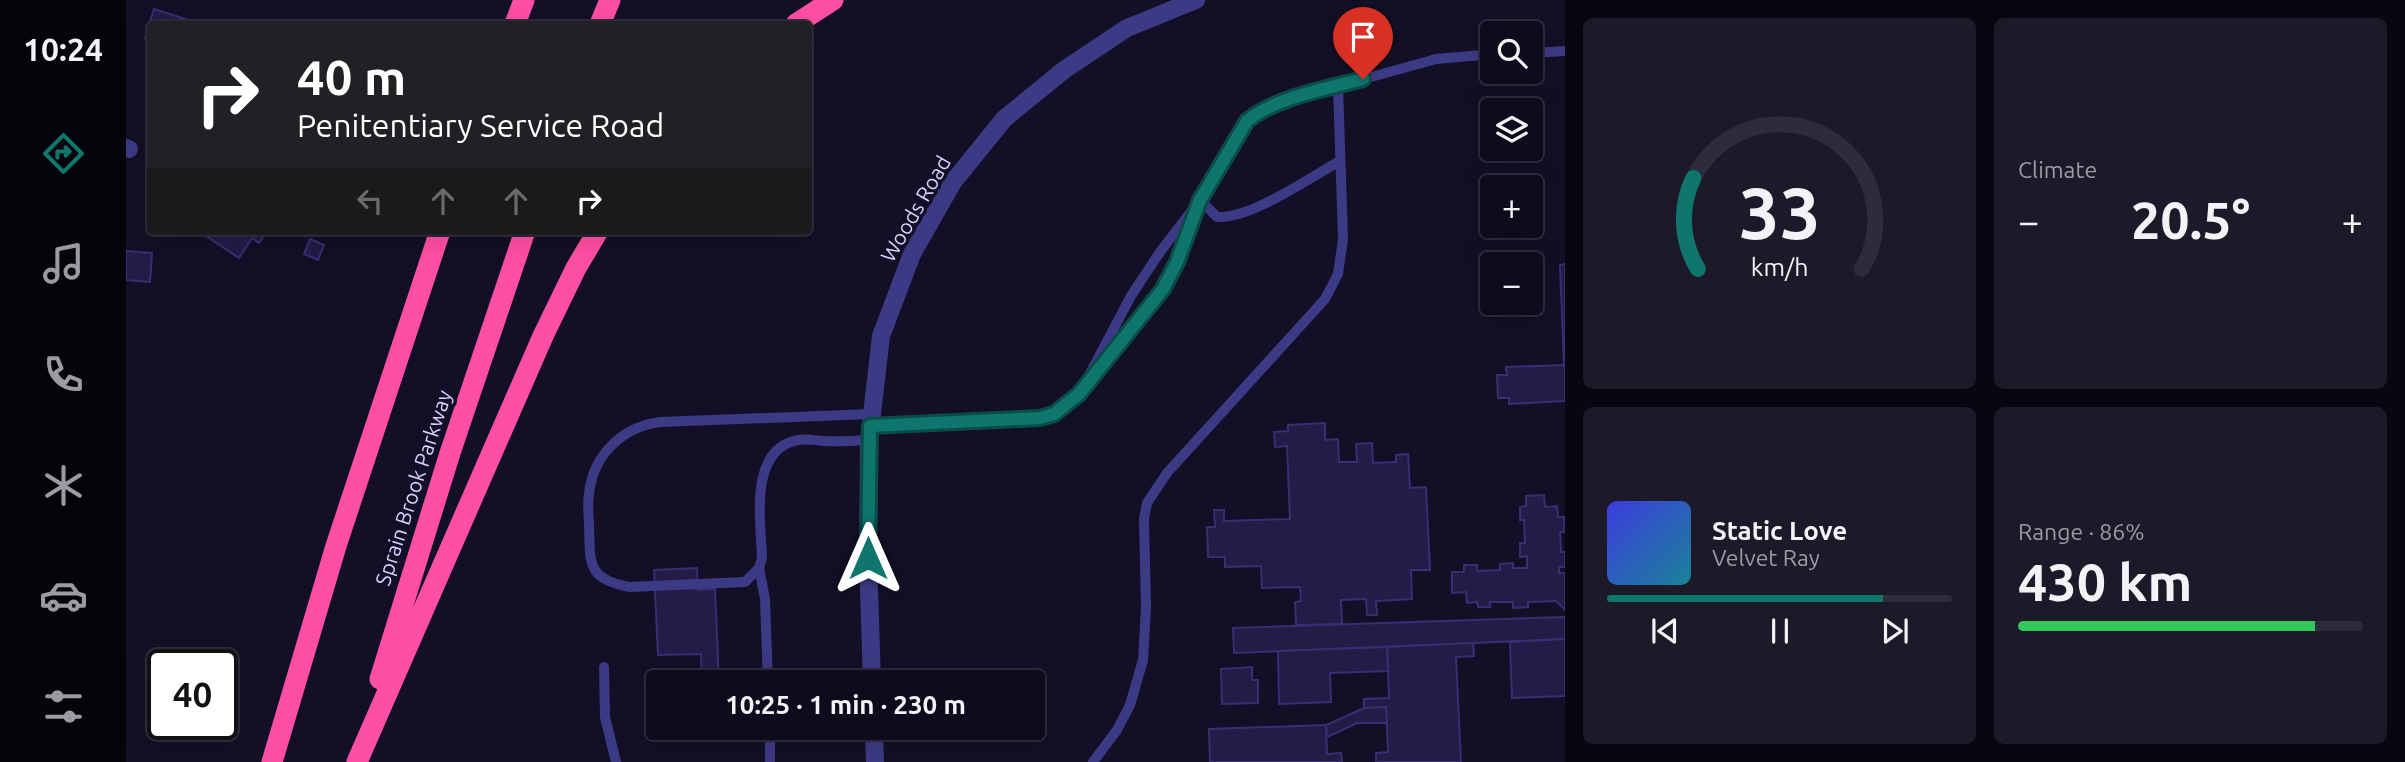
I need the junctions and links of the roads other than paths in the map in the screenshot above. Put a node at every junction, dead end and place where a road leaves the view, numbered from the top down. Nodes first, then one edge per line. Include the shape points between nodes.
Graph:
1 (524, 0) edge
2 (610, 0) edge
3 (833, 0) edge
4 (1196, 0) edge
5 (516, 21) edge
6 (601, 21) edge
7 (801, 21) edge
8 (1565, 51) edge
9 (1543, 52) edge
10 (1480, 55) edge
11 (1338, 86) junction
12 (1340, 161) junction
13 (1200, 200) junction
14 (439, 235) edge
15 (525, 235) edge
16 (596, 235) edge
17 (1079, 394) junction
18 (870, 427) junction
19 (759, 568) junction
20 (604, 667) dead end
21 (768, 670) edge
22 (872, 670) edge
23 (770, 740) edge
24 (874, 740) edge
25 (272, 762) edge
26 (356, 762) edge
27 (615, 762) edge
28 (770, 762) edge
29 (875, 762) edge
30 (1093, 762) edge

1 - 5 highway
2 - 6 highway
3 - 7 highway
4 - 18 street, Woods Road via 1127,29 1063,69 1004,119 953,182 912,254 881,336
8 - 9 lane
10 - 11 lane via 1436,59
11 - 12 lane
11 - 13 lane via 1257,112 1235,139
12 - 13 lane via 1229,218 1217,217
12 - 30 lane via 1343,239 1338,274 1325,299 1167,473 1147,503 1143,660 1130,705
13 - 17 lane via 1131,296
13 - 17 lane via 1163,289
14 - 25 highway via 336,546
15 - 26 highway, Sprain Brook Parkway via 429,518
16 - 26 highway via 558,302
17 - 18 lane via 1054,414 1040,418
18 - 19 lane via 800,439 775,451 760,489
18 - 19 lane via 652,423 631,429 612,444 597,468 589,494 591,559 602,577 629,587 737,583 745,582
18 - 22 street, Woods Road
19 - 21 lane
20 - 27 lane via 605,717
23 - 28 lane
24 - 29 street

